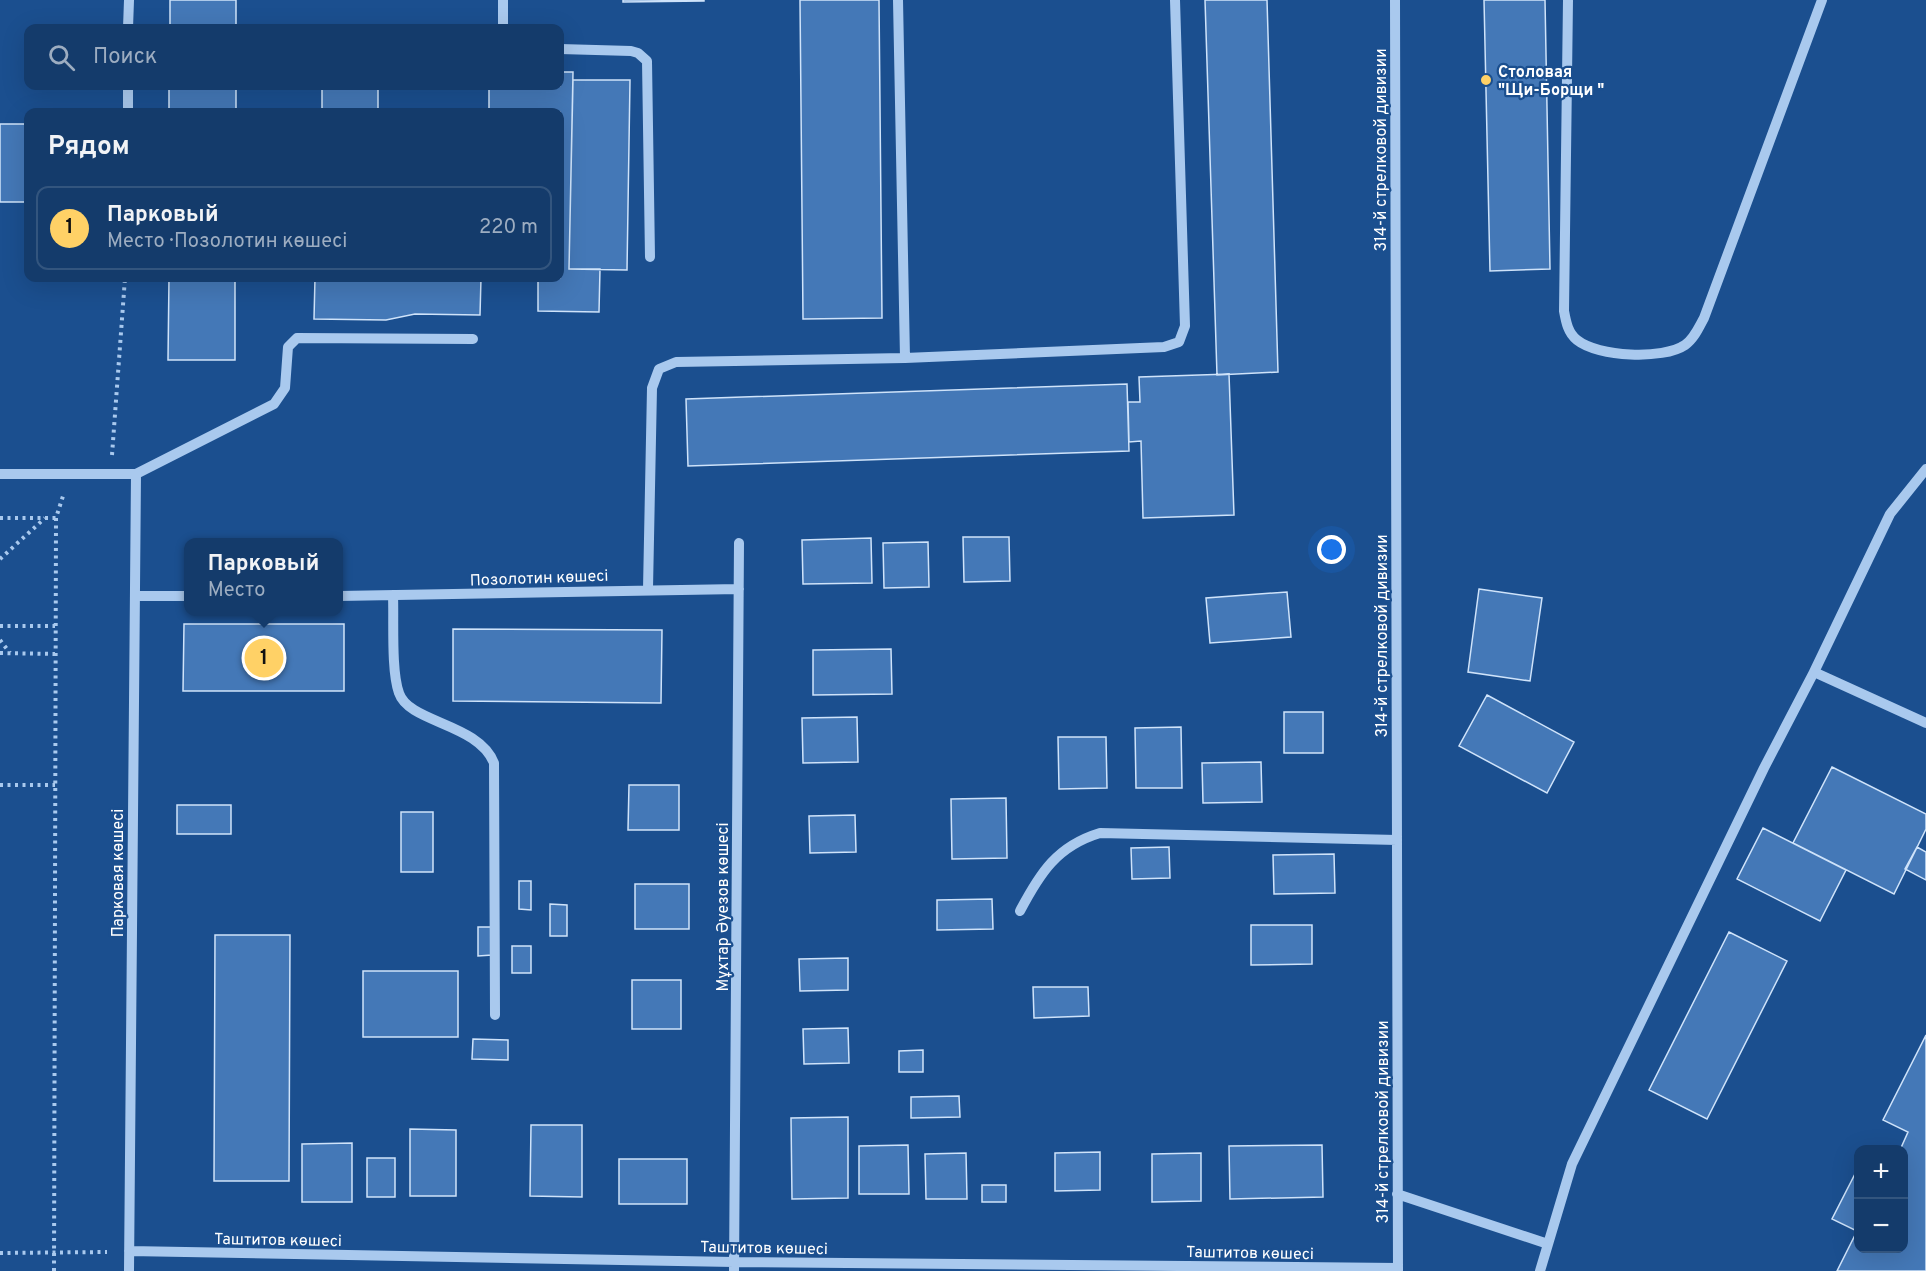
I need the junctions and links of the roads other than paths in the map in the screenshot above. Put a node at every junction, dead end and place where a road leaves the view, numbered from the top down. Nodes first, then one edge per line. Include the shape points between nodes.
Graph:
1 (129, 0) edge
2 (503, 0) edge
3 (898, 0) edge
4 (1175, 0) edge
5 (1395, 0) edge
6 (1568, 0) edge
7 (1822, 0) edge
8 (128, 24) edge
9 (503, 24) edge
10 (564, 49) edge
11 (128, 90) edge
12 (128, 108) edge
13 (650, 257) dead end
14 (473, 339) dead end
15 (905, 358) junction
16 (1926, 469) edge
17 (0, 474) edge
18 (136, 474) junction
19 (739, 543) dead end
20 (648, 589) junction
21 (739, 589) junction
22 (135, 596) junction
23 (184, 596) edge
24 (343, 596) edge
25 (393, 596) junction
26 (1814, 672) junction
27 (1926, 723) edge
28 (1397, 840) junction
29 (1020, 911) dead end
30 (495, 1015) dead end
31 (1397, 1194) junction
32 (1548, 1244) junction
33 (129, 1251) junction
34 (734, 1266) edge
35 (1398, 1269) edge
36 (129, 1271) edge
37 (1540, 1271) edge

1 - 8 street
2 - 9 street
3 - 15 street
4 - 15 street via 1185,326 1179,342 1164,347
5 - 28 street, 314-й стрелковой дивизии
6 - 7 street via 1564,311 1567,327 1588,348 1659,354 1687,344 1704,318
10 - 13 street via 638,52 647,61
11 - 12 street
14 - 18 street via 297,338 288,347 285,388 274,404
15 - 20 street via 676,362 659,369 652,388
16 - 26 street via 1890,514
17 - 18 street
18 - 22 street, Парковая көшесі
19 - 21 street, Мұхтар Әуезов көшесі
20 - 21 street, Позолотин көшесі
20 - 25 street, Позолотин көшесі
21 - 34 street, Мұхтар Әуезов көшесі
22 - 23 street
22 - 33 street, Парковая көшесі
24 - 25 street, Позолотин көшесі
25 - 30 street via 396,683 401,699 476,740 494,763
26 - 27 street
26 - 32 street via 1572,1164
28 - 29 street via 1100,833 1077,840 1058,855 1035,882
28 - 31 street, 314-й стрелковой дивизии
31 - 32 street
31 - 35 street, 314-й стрелковой дивизии
32 - 37 street
33 - 34 street, Таштитов көшесі
33 - 36 street, Парковая көшесі
34 - 35 street, Таштитов көшесі

